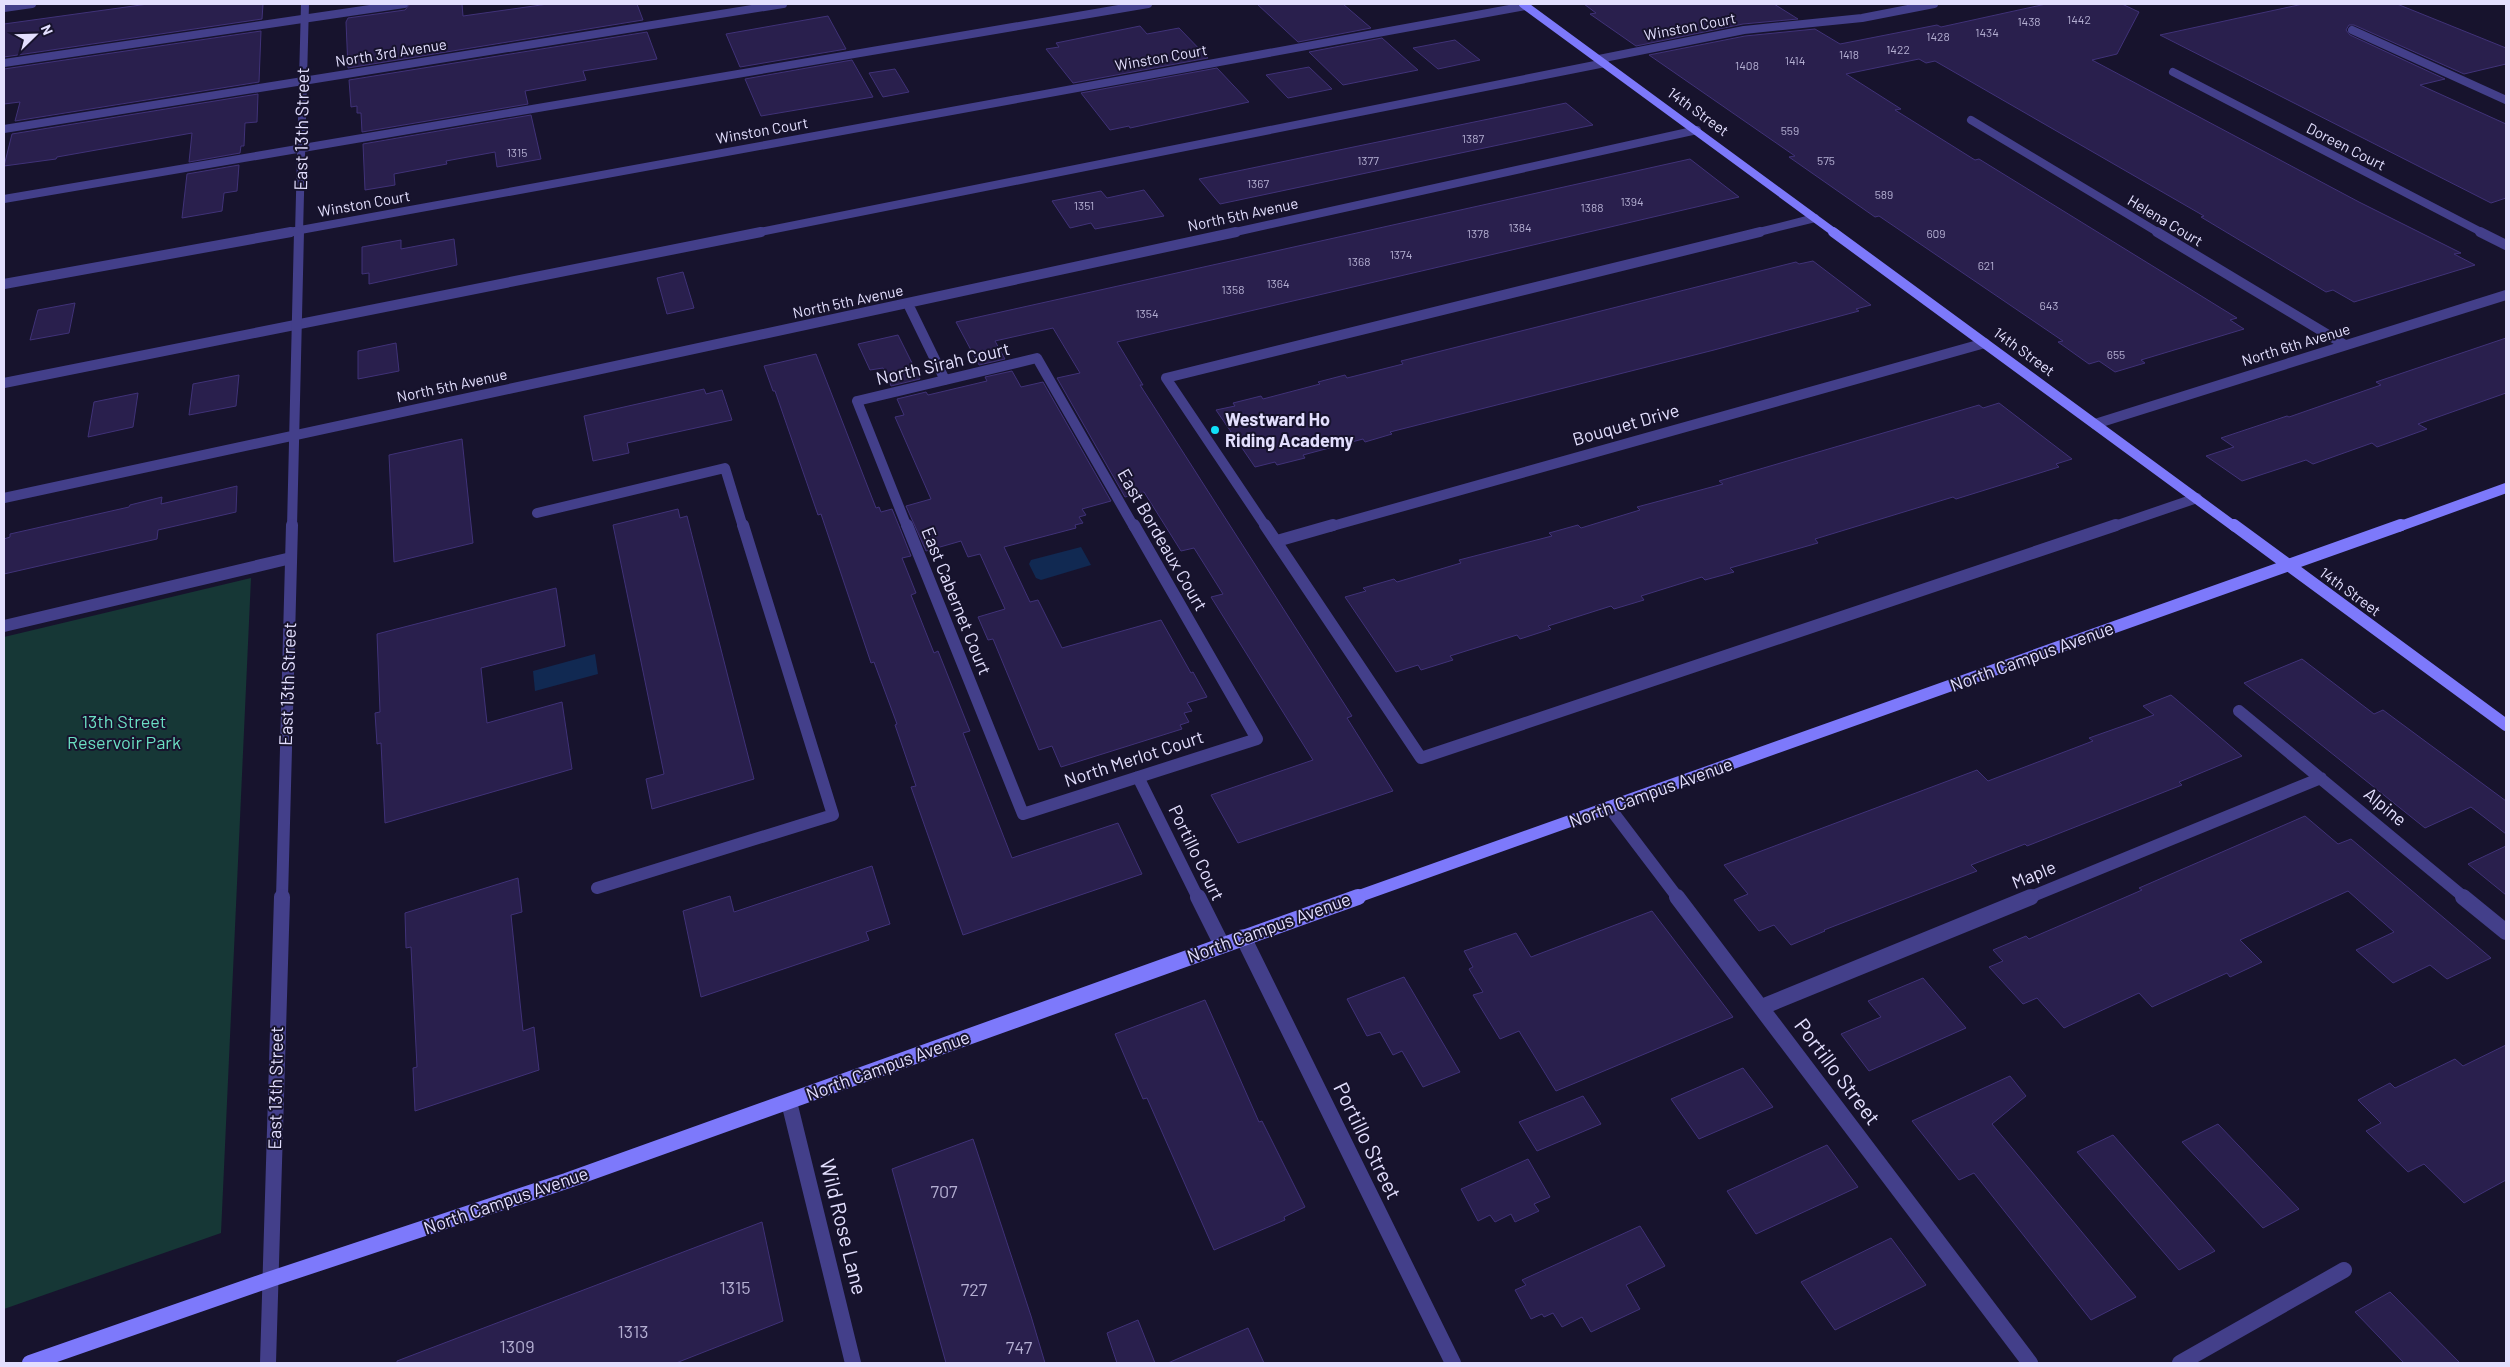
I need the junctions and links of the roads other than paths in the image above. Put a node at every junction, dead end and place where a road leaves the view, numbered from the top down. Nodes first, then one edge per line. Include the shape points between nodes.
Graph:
1 (32, 4) edge
2 (305, 4) edge
3 (404, 4) edge
4 (783, 4) edge
5 (1148, 4) edge
6 (1934, 4) edge
7 (1524, 5) edge
8 (4, 8) edge
9 (305, 18) junction
10 (2352, 30) dead end
11 (1602, 62) junction
12 (4, 63) edge
13 (2172, 72) dead end
14 (302, 81) junction
15 (2506, 100) edge
16 (1971, 120) dead end
17 (4, 129) edge
18 (1697, 130) junction
19 (302, 148) junction
20 (4, 199) edge
21 (1815, 218) junction
22 (300, 230) junction
23 (2506, 245) edge
24 (4, 284) edge
25 (2506, 295) edge
26 (908, 304) junction
27 (296, 324) junction
28 (1985, 343) junction
29 (2345, 345) junction
30 (1037, 358) joint
31 (945, 380) junction
32 (4, 383) edge
33 (857, 401) joint
34 (2095, 424) junction
35 (294, 435) junction
36 (2506, 488) edge
37 (4, 498) edge
38 (2197, 498) junction
39 (537, 513) dead end
40 (1277, 541) junction
41 (291, 558) junction
42 (2290, 566) junction
43 (4, 626) edge
44 (2240, 711) dead end
45 (2506, 725) edge
46 (1257, 739) joint
47 (1138, 777) junction
48 (2321, 778) junction
49 (1609, 807) junction
50 (1023, 814) joint
51 (597, 888) dead end
52 (2506, 932) edge
53 (1243, 938) junction
54 (1222, 945) junction
55 (1762, 1007) junction
56 (789, 1102) junction
57 (2344, 1270) dead end
58 (271, 1279) junction
59 (30, 1363) edge
60 (268, 1363) edge
61 (853, 1363) edge
62 (1453, 1363) edge
63 (2030, 1363) edge
64 (2180, 1363) edge

1 - 8 street
2 - 9 street, East 13th Street
3 - 9 street
4 - 14 street, North 3rd Avenue
5 - 19 street
6 - 11 street, Winston Court via 1862,18 1744,30
7 - 11 main road, 14th Street
7 - 22 street, Winston Court
9 - 12 street
9 - 14 street, East 13th Street
10 - 15 street
11 - 18 main road, 14th Street
11 - 27 street, Winston Court
13 - 23 street, Doreen Court
14 - 17 street, North 3rd Avenue
14 - 19 street, East 13th Street
16 - 29 street, Helena Court
18 - 21 main road, 14th Street
18 - 26 street, North 5th Avenue
19 - 20 street
19 - 22 street, East 13th Street
21 - 28 main road, 14th Street
21 - 40 street via 1166,378
22 - 24 street, Winston Court
22 - 27 street, East 13th Street
25 - 29 street, North 6th Avenue
26 - 31 street
26 - 35 street, North 5th Avenue
27 - 32 street, Winston Court
27 - 35 street, East 13th Street
28 - 34 main road, 14th Street
28 - 40 street, Bouquet Drive
29 - 34 street, North 6th Avenue
30 - 31 street, North Sirah Court
30 - 46 street, East Bordeaux Court
31 - 33 street, North Sirah Court
33 - 50 street, East Cabernet Court
34 - 38 main road, 14th Street
35 - 37 street, North 5th Avenue
35 - 41 street, East 13th Street
36 - 42 main road, North Campus Avenue
38 - 40 street via 1422,758
38 - 42 main road, 14th Street
39 - 51 street via 725,468 833,815
41 - 43 street
41 - 58 street, East 13th Street
42 - 45 main road, 14th Street
42 - 49 main road, North Campus Avenue
44 - 48 street, Alpine
46 - 47 street, North Merlot Court
47 - 50 street, North Merlot Court
47 - 54 street, Portillo Court
48 - 52 street, Alpine
48 - 55 street, Maple
49 - 53 main road, North Campus Avenue
49 - 55 street, Portillo Street
53 - 54 main road, North Campus Avenue
53 - 62 street, Portillo Street
54 - 56 main road, North Campus Avenue
55 - 63 street, Portillo Street
56 - 58 main road, North Campus Avenue via 566,1182
56 - 61 street, Wild Rose Lane
57 - 64 street
58 - 59 main road, North Campus Avenue
58 - 60 street, East 13th Street

